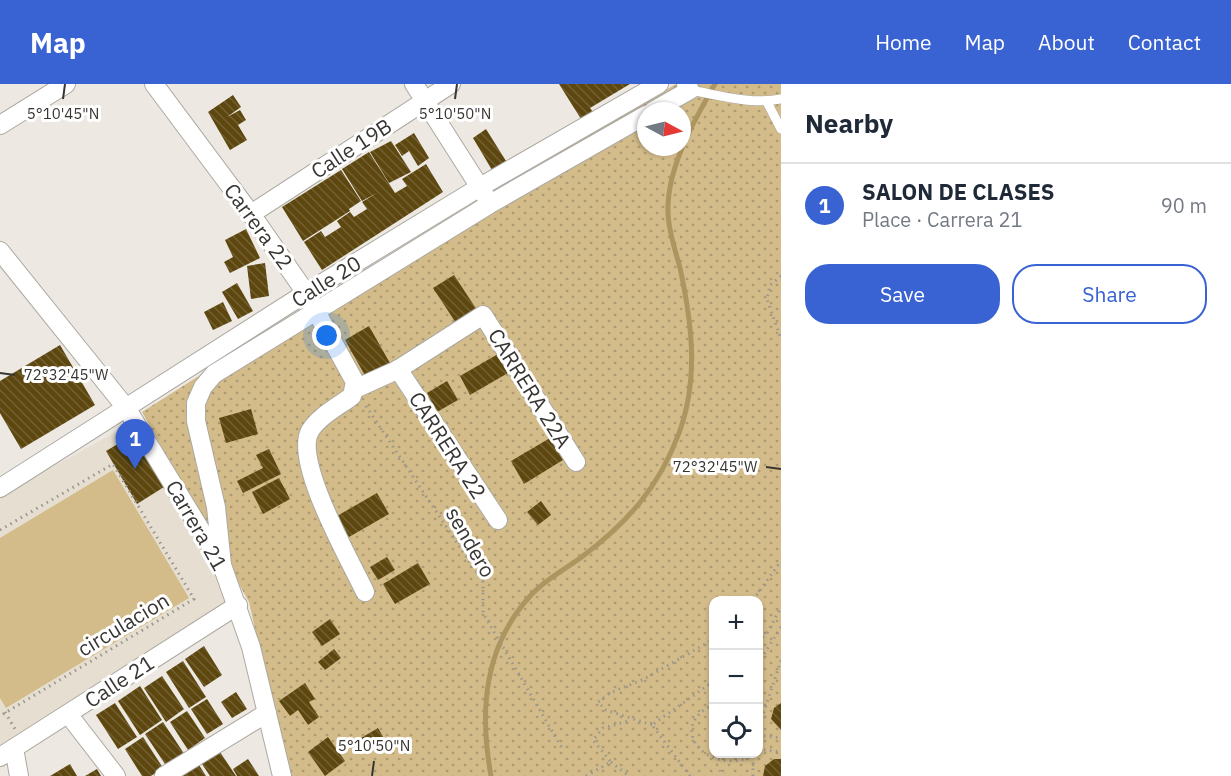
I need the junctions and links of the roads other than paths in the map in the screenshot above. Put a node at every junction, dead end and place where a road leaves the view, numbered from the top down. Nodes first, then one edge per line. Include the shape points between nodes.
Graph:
1 (66, 84) edge
2 (154, 84) edge
3 (414, 84) edge
4 (451, 84) edge
5 (659, 84) edge
6 (688, 87) edge
7 (781, 99) edge
8 (424, 100) junction
9 (666, 102) edge
10 (767, 102) junction
11 (637, 120) edge
12 (0, 125) edge
13 (781, 129) edge
14 (480, 187) junction
15 (490, 204) junction
16 (251, 214) junction
17 (0, 251) edge
18 (306, 292) junction
19 (317, 311) junction
20 (398, 369) junction
21 (355, 389) junction
22 (127, 409) junction
23 (576, 462) dead end
24 (0, 488) edge
25 (498, 520) dead end
26 (222, 565) junction
27 (365, 592) dead end
28 (238, 605) junction
29 (267, 713) junction
30 (68, 714) junction
31 (11, 747) edge
32 (19, 776) edge
33 (116, 776) edge
34 (164, 776) edge
35 (282, 776) edge

1 - 12 street
2 - 16 street, Carrera 22
3 - 8 street
4 - 8 street, Calle 19B
5 - 14 street, Calle 20
6 - 9 street
6 - 10 lane
7 - 10 lane
8 - 14 street
8 - 16 street, Calle 19B
10 - 13 lane
11 - 15 street
14 - 15 street
14 - 18 street, Calle 20
15 - 19 street
16 - 18 street, Carrera 22
17 - 22 street, Carrera 21
18 - 19 street, Carrera 22
18 - 22 street, Calle 20
19 - 21 street, Carrera 22 via 355,382
19 - 26 street via 214,374 196,403 196,421 216,507
20 - 21 street
20 - 23 street, CARRERA 22A via 483,315
20 - 25 street, CARRERA 22
21 - 27 street via 352,396 318,422 306,441 310,472
22 - 24 street, Calle 20
22 - 26 street, Carrera 21
26 - 28 street, Carrera 21
28 - 29 street, Carrera 21
28 - 30 street, Calle 21
29 - 34 street
29 - 35 street, Carrera 21
30 - 31 street, Calle 21
30 - 33 street
31 - 32 street

